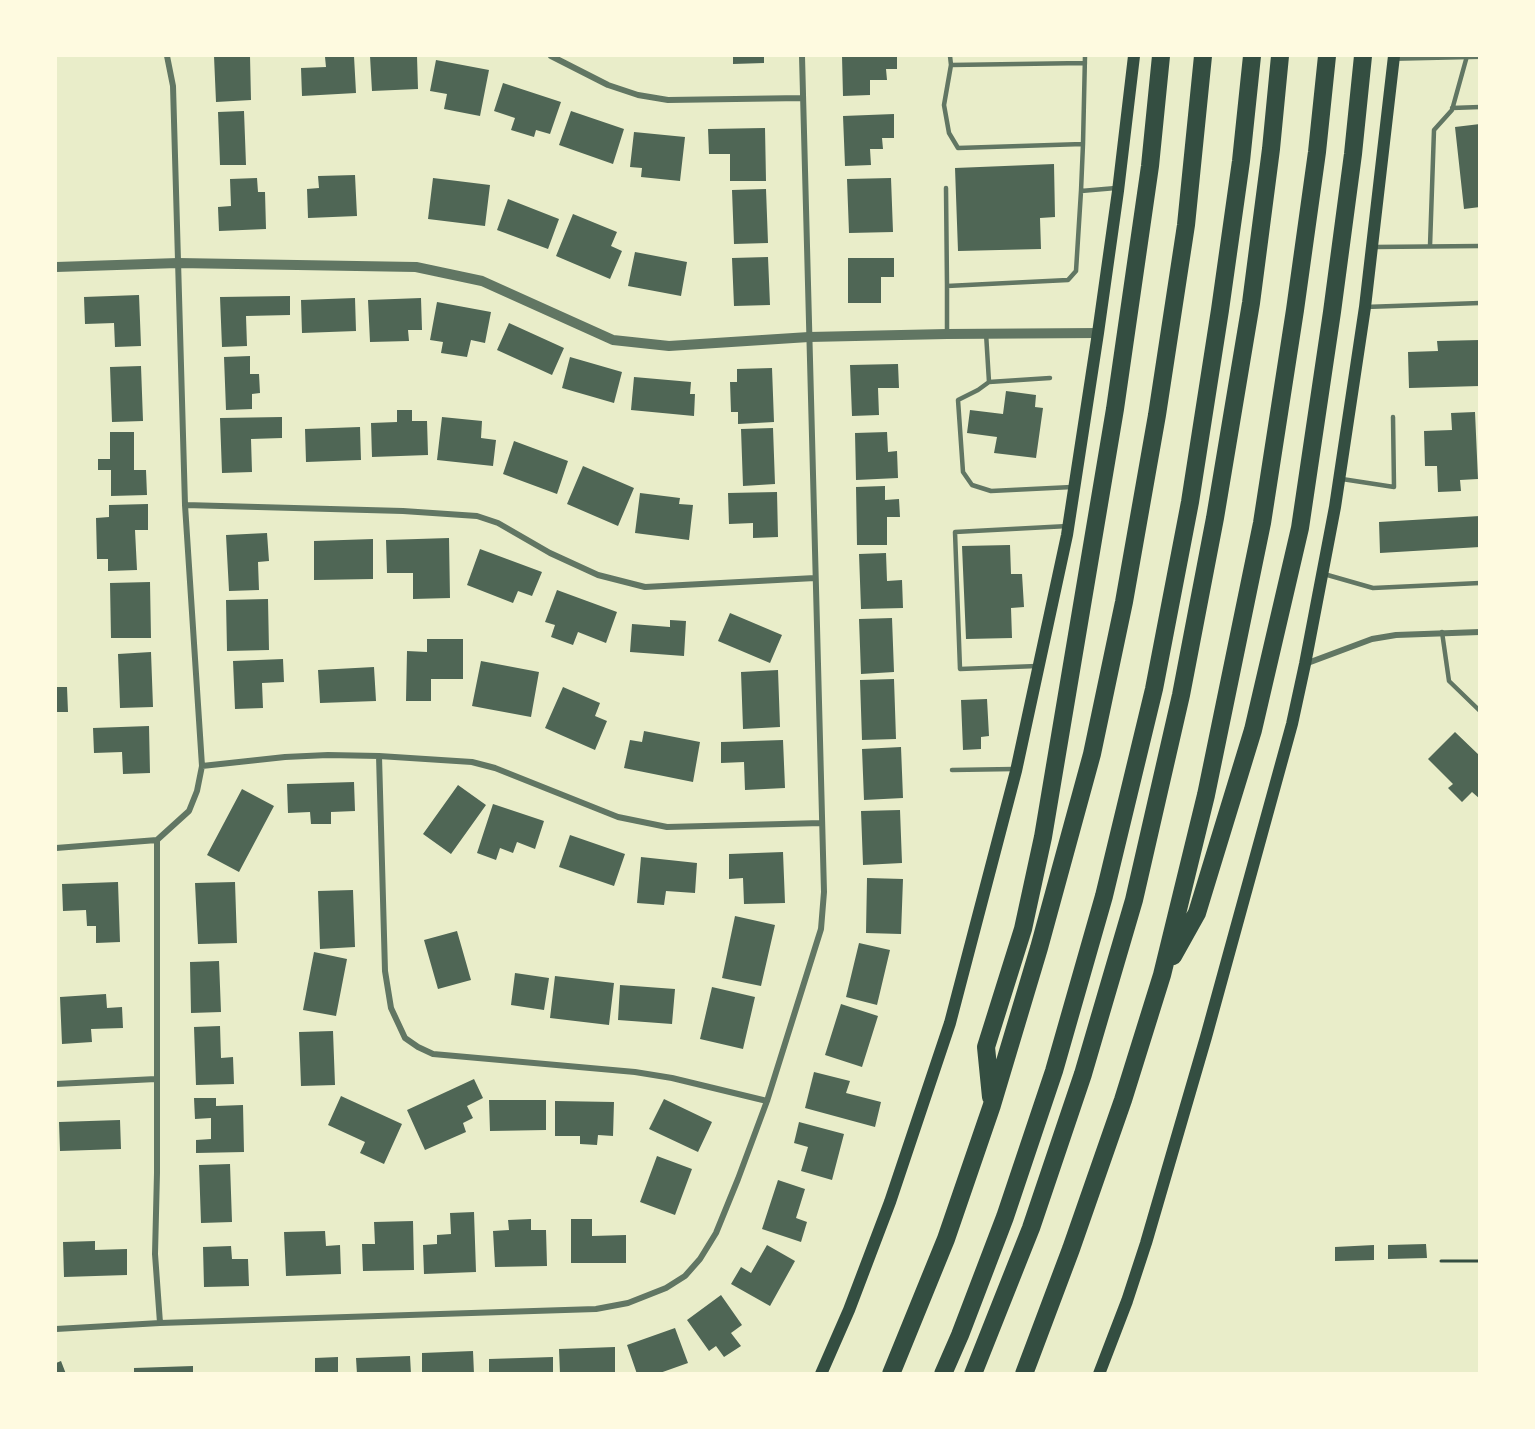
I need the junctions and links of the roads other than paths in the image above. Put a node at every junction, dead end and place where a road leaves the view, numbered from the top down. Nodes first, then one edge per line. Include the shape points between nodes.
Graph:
1 (167, 56) edge
2 (551, 56) edge
3 (802, 56) edge
4 (950, 56) edge
5 (1085, 56) edge
6 (1134, 56) edge
7 (1161, 56) edge
8 (1252, 56) edge
9 (1280, 56) edge
10 (1327, 56) edge
11 (1363, 56) edge
12 (1467, 56) edge
13 (1479, 56) edge
14 (1393, 57) edge
15 (1204, 58) edge
16 (1085, 63) junction
17 (951, 65) junction
18 (803, 98) junction
19 (1479, 107) edge
20 (1452, 108) junction
21 (1083, 144) junction
22 (1118, 187) junction
23 (946, 188) dead end
24 (1081, 191) junction
25 (1430, 246) junction
26 (1479, 246) edge
27 (1372, 247) junction
28 (178, 263) junction
29 (56, 267) edge
30 (947, 286) junction
31 (1479, 303) edge
32 (1365, 307) junction
33 (986, 333) junction
34 (1098, 333) junction
35 (947, 334) junction
36 (809, 338) junction
37 (1050, 378) dead end
38 (989, 382) junction
39 (1392, 417) dead end
40 (1339, 478) junction
41 (1074, 487) junction
42 (185, 505) junction
43 (1068, 526) junction
44 (1321, 573) junction
45 (815, 578) junction
46 (1479, 583) edge
47 (1442, 632) junction
48 (1479, 632) edge
49 (1305, 664) junction
50 (1039, 666) junction
51 (1479, 711) edge
52 (379, 756) junction
53 (202, 766) junction
54 (1016, 769) junction
55 (952, 770) dead end
56 (822, 823) junction
57 (157, 840) junction
58 (56, 848) edge
59 (1162, 975) junction
60 (156, 1079) junction
61 (56, 1084) edge
62 (767, 1101) junction
63 (992, 1105) junction
64 (160, 1323) junction
65 (56, 1329) edge
66 (821, 1374) edge
67 (891, 1374) edge
68 (943, 1374) edge
69 (974, 1374) edge
70 (1024, 1374) edge
71 (1099, 1374) edge

1 - 28 street via 173,86
2 - 18 street via 608,85 638,95 668,100
3 - 18 street
4 - 17 lane
5 - 16 lane
6 - 22 main road
7 - 63 highway via 1150,166 1115,409 1043,837 1023,929 986,1047
8 - 68 highway via 1220,310 1190,502 1154,689 1104,896 1054,1071 1005,1217
9 - 69 highway via 1251,303 1215,518 1181,695 1134,900 1031,1228
10 - 59 highway via 1302,265 1262,523 1206,795
11 - 59 highway via 1340,255 1300,528 1253,729 1197,913
12 - 13 street
12 - 14 street
12 - 20 lane
14 - 27 main road
15 - 63 highway via 1182,247 1124,602 1092,754
16 - 17 lane
16 - 21 lane
17 - 21 lane via 944,105 949,133 958,148
18 - 36 street
19 - 20 lane
20 - 25 lane via 1434,130
21 - 24 lane
22 - 24 lane
22 - 34 main road
23 - 30 lane
24 - 30 lane via 1076,271 1068,280
25 - 26 lane
25 - 27 lane
27 - 32 main road
28 - 29 street
28 - 36 street via 416,267 482,281 613,340 669,346
28 - 42 street
30 - 35 lane
31 - 32 lane
32 - 40 main road
33 - 34 street
33 - 35 street
33 - 38 lane
34 - 41 main road
35 - 36 street
36 - 45 street
37 - 38 lane
38 - 41 lane via 958,400 963,472 972,485 991,492
39 - 40 lane via 1394,487
40 - 44 main road
41 - 43 main road
42 - 45 street via 477,516 598,575 645,587
42 - 53 street
43 - 50 main road
43 - 50 lane via 955,532 960,669
44 - 46 lane via 1373,588
44 - 49 main road
45 - 56 street
47 - 48 street
47 - 49 street via 1372,639
47 - 51 lane via 1449,681
49 - 71 main road via 1190,1094 1146,1243
50 - 54 main road
52 - 53 street via 285,757
52 - 56 street via 472,762 618,817 667,827
52 - 62 street via 385,971 391,1008 405,1038 432,1054 635,1072
53 - 57 street via 189,811
54 - 55 lane
54 - 66 main road via 946,1034 891,1202
56 - 62 street via 821,929
57 - 58 street
57 - 60 street
59 - 70 highway via 1123,1100
60 - 61 street
60 - 64 street via 155,1254
62 - 64 street via 716,1233 700,1260 666,1288 628,1303 596,1310
63 - 67 highway via 946,1239
64 - 65 street

